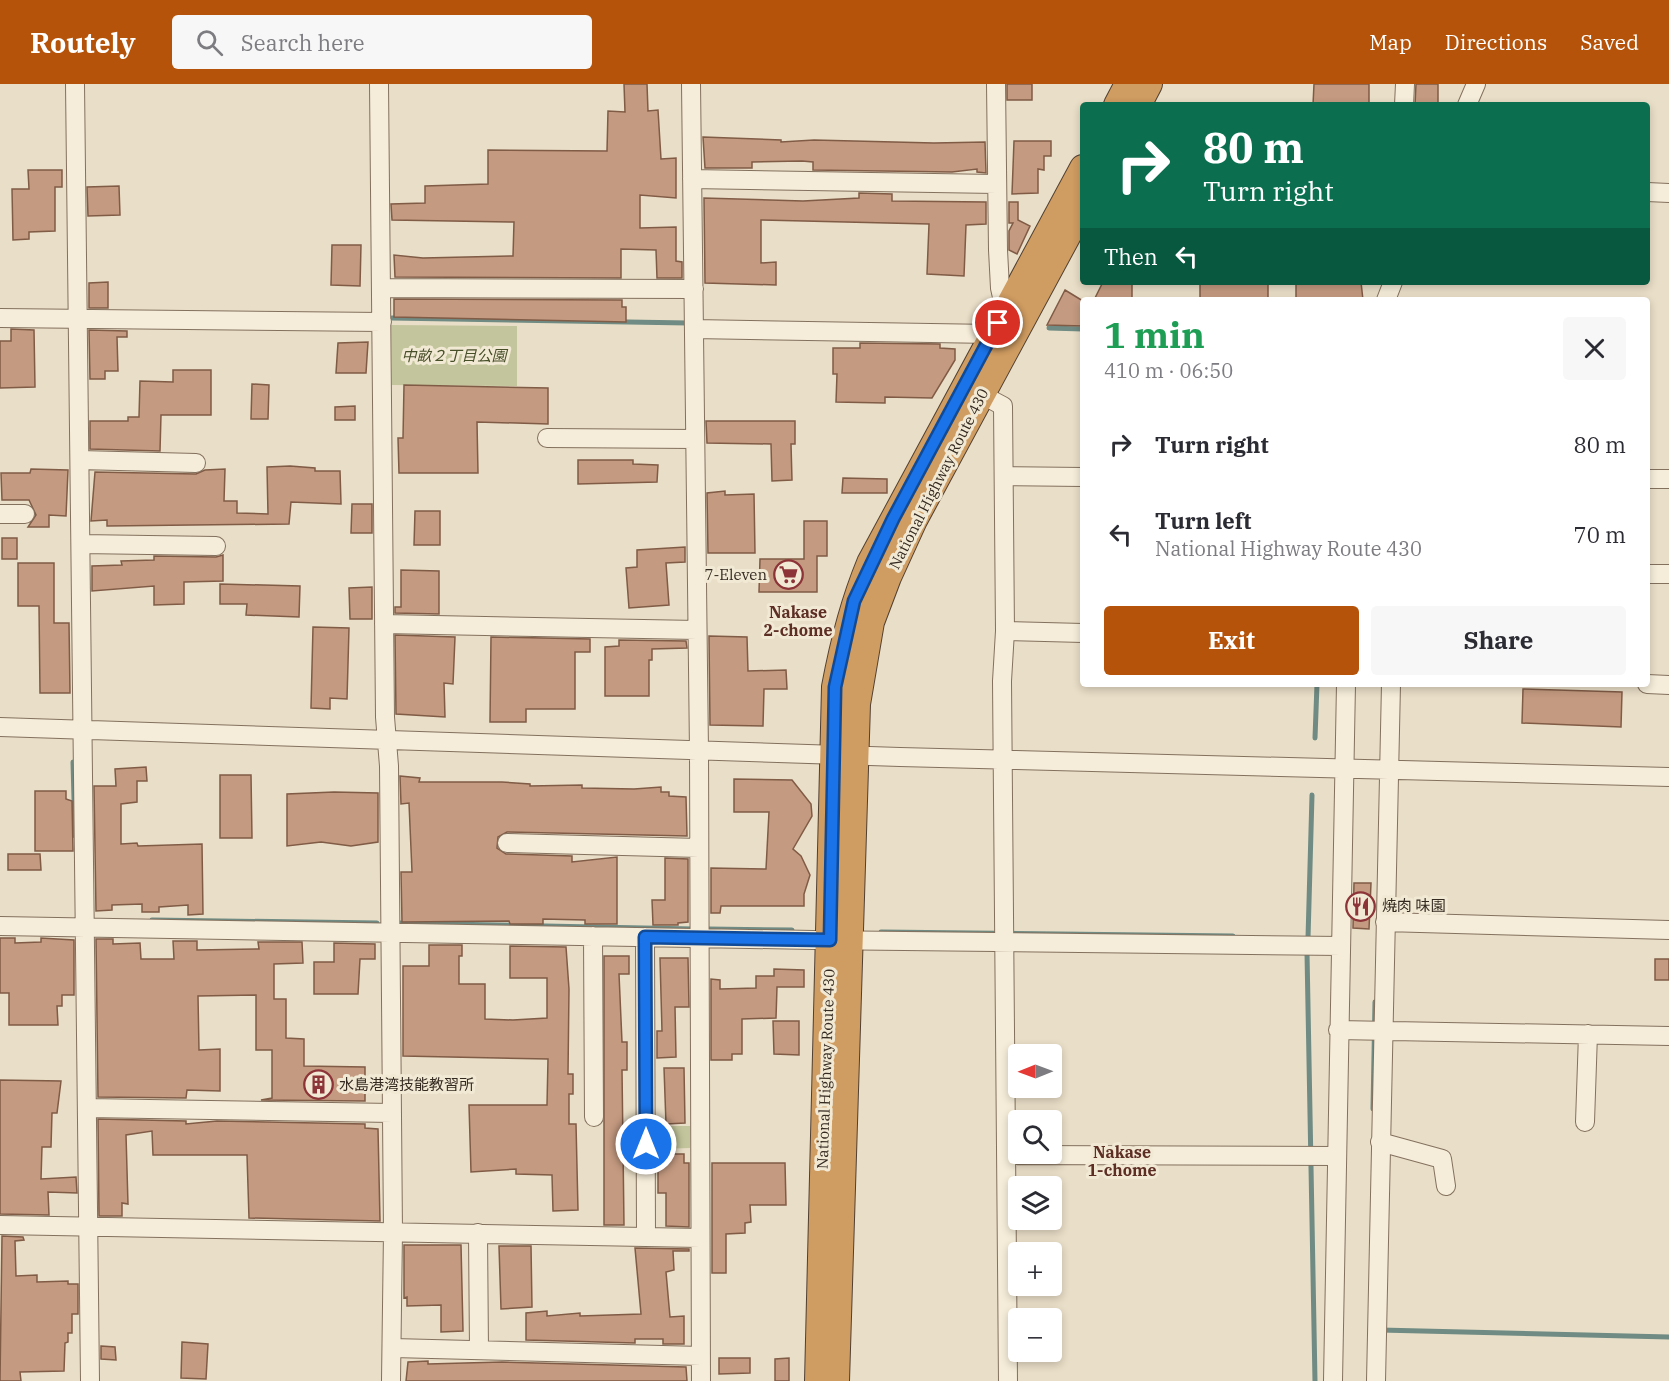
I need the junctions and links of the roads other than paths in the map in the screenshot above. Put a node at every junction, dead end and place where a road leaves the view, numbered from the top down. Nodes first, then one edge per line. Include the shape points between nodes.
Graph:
1 (75, 84) edge
2 (380, 84) edge
3 (691, 84) edge
4 (996, 84) edge
5 (1128, 84) edge
6 (1149, 84) edge
7 (1405, 84) edge
8 (1476, 84) edge
9 (1119, 102) edge
10 (1140, 102) edge
11 (1404, 102) edge
12 (1468, 102) edge
13 (1080, 174) edge
14 (692, 179) junction
15 (996, 184) junction
16 (1650, 192) edge
17 (1669, 193) edge
18 (1080, 212) edge
19 (381, 288) junction
20 (693, 289) junction
21 (0, 318) edge
22 (73, 319) junction
23 (382, 322) junction
24 (694, 328) junction
25 (1006, 330) junction
26 (973, 390) junction
27 (547, 438) dead end
28 (695, 439) junction
29 (80, 460) junction
30 (195, 463) dead end
31 (1006, 476) junction
32 (1080, 477) edge
33 (1650, 479) edge
34 (1669, 479) edge
35 (0, 514) edge
36 (26, 514) dead end
37 (81, 544) junction
38 (216, 546) dead end
39 (1650, 573) edge
40 (1669, 574) edge
41 (384, 624) junction
42 (697, 630) junction
43 (1005, 631) junction
44 (1080, 633) edge
45 (1650, 684) edge
46 (1669, 685) edge
47 (1346, 687) edge
48 (1391, 687) edge
49 (0, 727) edge
50 (82, 730) junction
51 (387, 741) junction
52 (699, 751) junction
53 (845, 755) junction
54 (1002, 760) junction
55 (1344, 770) junction
56 (1388, 771) junction
57 (1669, 777) edge
58 (507, 843) dead end
59 (699, 848) junction
60 (1385, 922) junction
61 (81, 924) junction
62 (0, 926) edge
63 (1669, 930) edge
64 (390, 933) junction
65 (593, 936) junction
66 (1004, 936) junction
67 (645, 937) junction
68 (698, 938) junction
69 (840, 940) junction
70 (1341, 946) junction
71 (1338, 1030) junction
72 (1379, 1033) junction
73 (1669, 1036) edge
74 (1588, 1040) junction
75 (88, 1108) junction
76 (392, 1113) junction
77 (594, 1117) dead end
78 (1585, 1122) dead end
79 (1380, 1142) junction
80 (1006, 1155) junction
81 (1336, 1156) junction
82 (1446, 1186) dead end
83 (0, 1225) edge
84 (83, 1226) junction
85 (393, 1232) junction
86 (478, 1233) junction
87 (646, 1235) junction
88 (700, 1238) junction
89 (393, 1348) junction
90 (479, 1350) junction
91 (701, 1356) junction
92 (90, 1381) edge
93 (391, 1381) edge
94 (701, 1381) edge
95 (818, 1381) edge
96 (836, 1381) edge
97 (1008, 1381) edge
98 (1333, 1381) edge
99 (1376, 1381) edge

1 - 22 street
2 - 19 street
3 - 14 street
4 - 15 street
5 - 9 highway
6 - 10 highway
7 - 11 street
8 - 12 street
13 - 25 highway, National Highway Route 430
14 - 15 street
14 - 20 street
15 - 25 street via 1000,288
16 - 17 street
18 - 25 highway, National Highway Route 430
19 - 20 street
19 - 23 street
20 - 24 street
21 - 22 street
22 - 23 street
22 - 29 street
23 - 41 street
24 - 25 street
24 - 28 street
25 - 26 highway, National Highway Route 430
26 - 31 street via 1004,406
26 - 53 highway, National Highway Route 430 via 871,622
27 - 28 street
28 - 42 street
29 - 30 street
29 - 37 street
31 - 32 street
31 - 43 street
33 - 34 street
35 - 36 street
37 - 38 street
37 - 50 street
39 - 40 street
41 - 42 street
41 - 51 street
42 - 52 street
43 - 44 street
43 - 54 street
45 - 46 street
47 - 55 street
48 - 56 street
49 - 50 street
50 - 51 street
50 - 61 street
51 - 52 street
51 - 64 street
52 - 53 street
52 - 59 street
53 - 54 street
53 - 69 highway, National Highway Route 430
54 - 55 street
54 - 66 street
55 - 56 street
55 - 70 street
56 - 57 street
56 - 60 street
58 - 59 street
59 - 68 street
60 - 63 street
60 - 72 street
61 - 62 street
61 - 64 street
61 - 75 street
64 - 65 street
64 - 76 street
65 - 67 street
65 - 77 street
66 - 69 street
66 - 70 street
66 - 80 street
67 - 68 street
67 - 87 street
68 - 69 street
68 - 88 street
69 - 95 highway, National Highway Route 430
69 - 96 highway, National Highway Route 430 via 842,1149
70 - 71 street
71 - 72 street
71 - 81 street
72 - 74 street
72 - 79 street
73 - 74 street
74 - 78 street
75 - 76 street
75 - 84 street
76 - 85 street
79 - 82 street via 1442,1159
79 - 99 street
80 - 81 street
80 - 97 street
81 - 98 street
83 - 84 street
84 - 85 street
84 - 92 street
85 - 86 street
85 - 89 street
86 - 87 street
86 - 90 street
87 - 88 street
88 - 91 street
89 - 90 street
89 - 93 street
90 - 91 street
91 - 94 street

